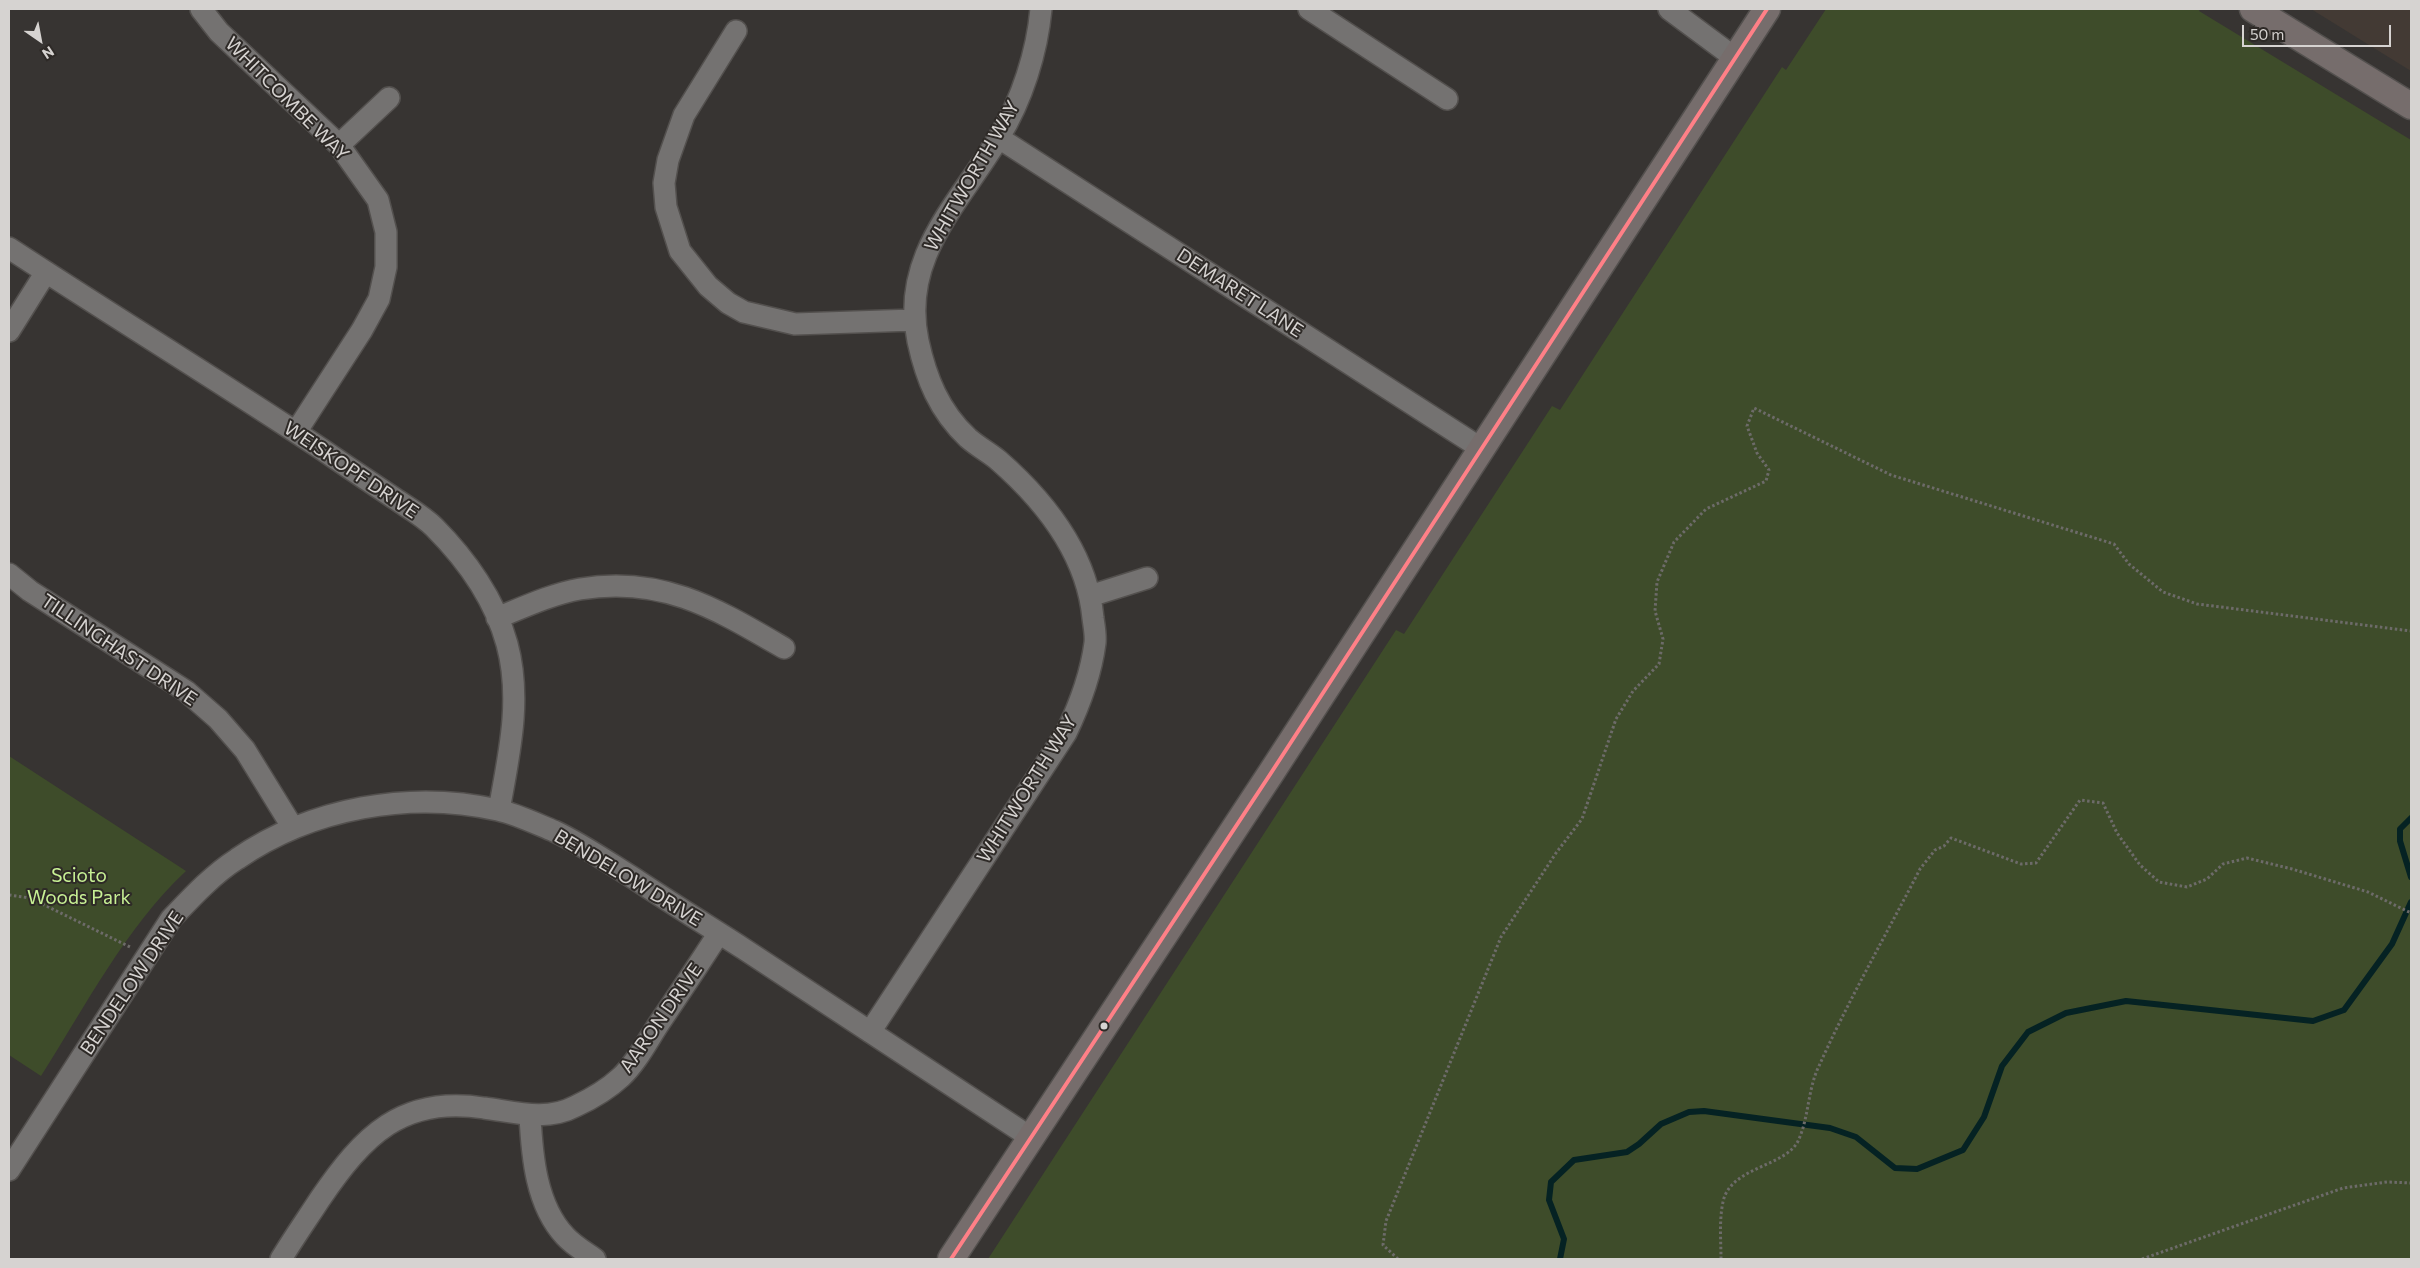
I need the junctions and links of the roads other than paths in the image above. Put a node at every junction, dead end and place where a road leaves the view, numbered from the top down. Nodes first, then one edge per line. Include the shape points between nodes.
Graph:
1 (201, 9) edge
2 (1042, 9) edge
3 (1309, 9) edge
4 (1669, 9) edge
5 (1767, 9) edge
6 (2253, 9) edge
7 (736, 31) dead end
8 (1735, 58) junction
9 (389, 98) dead end
10 (1447, 100) dead end
11 (2411, 106) edge
12 (999, 138) junction
13 (339, 145) junction
14 (9, 248) edge
15 (46, 272) junction
16 (914, 320) junction
17 (9, 331) edge
18 (296, 432) junction
19 (1482, 449) junction
20 (9, 574) edge
21 (1147, 578) dead end
22 (1090, 596) junction
23 (497, 618) junction
24 (784, 648) dead end
25 (499, 810) junction
26 (292, 828) junction
27 (719, 933) junction
28 (870, 1032) junction
29 (530, 1116) junction
30 (1030, 1137) junction
31 (9, 1170) edge
32 (281, 1259) edge
33 (595, 1259) edge
34 (951, 1259) edge

1 - 13 street, WHITCOMBE WAY via 219,32
2 - 12 street, WHITWORTH WAY via 1025,81
3 - 10 street
4 - 8 street
5 - 8 main road
6 - 11 main road
7 - 16 street via 684,115 668,160 664,183 666,207 680,251 708,286 744,312 795,324
8 - 19 main road
9 - 13 street
12 - 16 street, WHITWORTH WAY via 942,221 925,255
12 - 19 street, DEMARET LANE
13 - 18 street, WHITCOMBE WAY via 378,200 386,232 386,267 379,299
14 - 15 street, WEISKOPF DRIVE
15 - 17 street
15 - 18 street, WEISKOPF DRIVE
16 - 22 street, WHITWORTH WAY via 924,368 935,395 968,438 998,460 1051,516 1077,558
18 - 23 street, WEISKOPF DRIVE via 432,525 472,571
19 - 30 main road
20 - 26 street, TILLINGHAST DRIVE via 30,591 186,691 218,719 245,750
21 - 22 street
22 - 28 street, WHITWORTH WAY via 1096,641 1079,705 1066,733
23 - 24 street via 546,598 579,589 612,585 644,587 678,594 733,619
23 - 25 street, WEISKOPF DRIVE via 507,644 514,683 514,716
25 - 26 street, BENDELOW DRIVE via 393,802 340,813
25 - 27 street, BENDELOW DRIVE via 564,837 607,861
26 - 31 street, BENDELOW DRIVE via 269,838 235,860 202,887 171,919
27 - 28 street, BENDELOW DRIVE
27 - 29 street, AARON DRIVE via 638,1057 621,1077 574,1108
28 - 30 street, BENDELOW DRIVE
29 - 32 street, AARON DRIVE via 455,1105 424,1108 401,1117 379,1130 342,1167
29 - 33 street via 540,1189 549,1213 570,1242
30 - 34 main road

